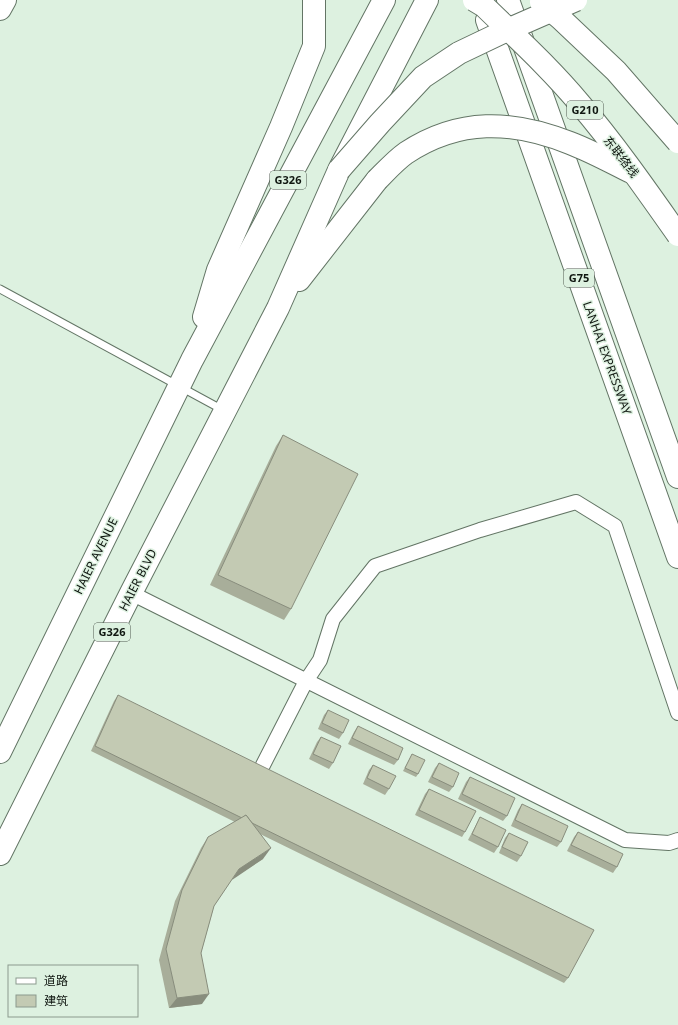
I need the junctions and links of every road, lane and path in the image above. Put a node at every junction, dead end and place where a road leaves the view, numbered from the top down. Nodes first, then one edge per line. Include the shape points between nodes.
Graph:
1 (5, 0) edge
2 (314, 0) edge
3 (384, 0) edge
4 (427, 0) edge
5 (474, 0) edge
6 (480, 0) edge
7 (508, 0) edge
8 (539, 0) edge
9 (576, 0) edge
10 (0, 9) edge
11 (678, 142) edge
12 (339, 170) junction
13 (635, 174) junction
14 (678, 235) edge
15 (0, 289) edge
16 (278, 308) junction
17 (192, 360) junction
18 (178, 387) junction
19 (224, 411) junction
20 (678, 477) edge
21 (678, 557) edge
22 (131, 594) junction
23 (306, 681) junction
24 (678, 713) edge
25 (0, 752) edge
26 (263, 765) edge
27 (678, 840) edge
28 (0, 854) edge

1 - 10 highway
2 - 17 highway via 314,46 282,127 218,270
3 - 17 highway, G326
4 - 12 highway, G326, bridge
5 - 13 highway, 东联络线 / G210, bridge via 484,6 542,62 580,104
6 - 21 highway, LANHAI EXPRESSWAY / G75
7 - 20 highway, G75
8 - 11 highway, bridge via 616,71
9 - 12 highway, bridge via 459,53 423,77
12 - 16 highway, G326
13 - 14 highway, 东联络线 / G210, bridge
13 - 16 highway, bridge via 570,143 537,132 501,126 459,129 432,138 405,154 377,180
15 - 18 lane
16 - 19 highway, HAIER BLVD / G326
17 - 18 highway, HAIER AVENUE / G326
18 - 19 lane
18 - 25 highway, HAIER AVENUE / G326
19 - 22 highway, HAIER BLVD / G326
22 - 23 street
22 - 28 highway, HAIER BLVD / G326
23 - 24 street via 320,660 333,619 375,566 480,530 576,502 615,526
23 - 26 street
23 - 27 street via 625,840 668,843

